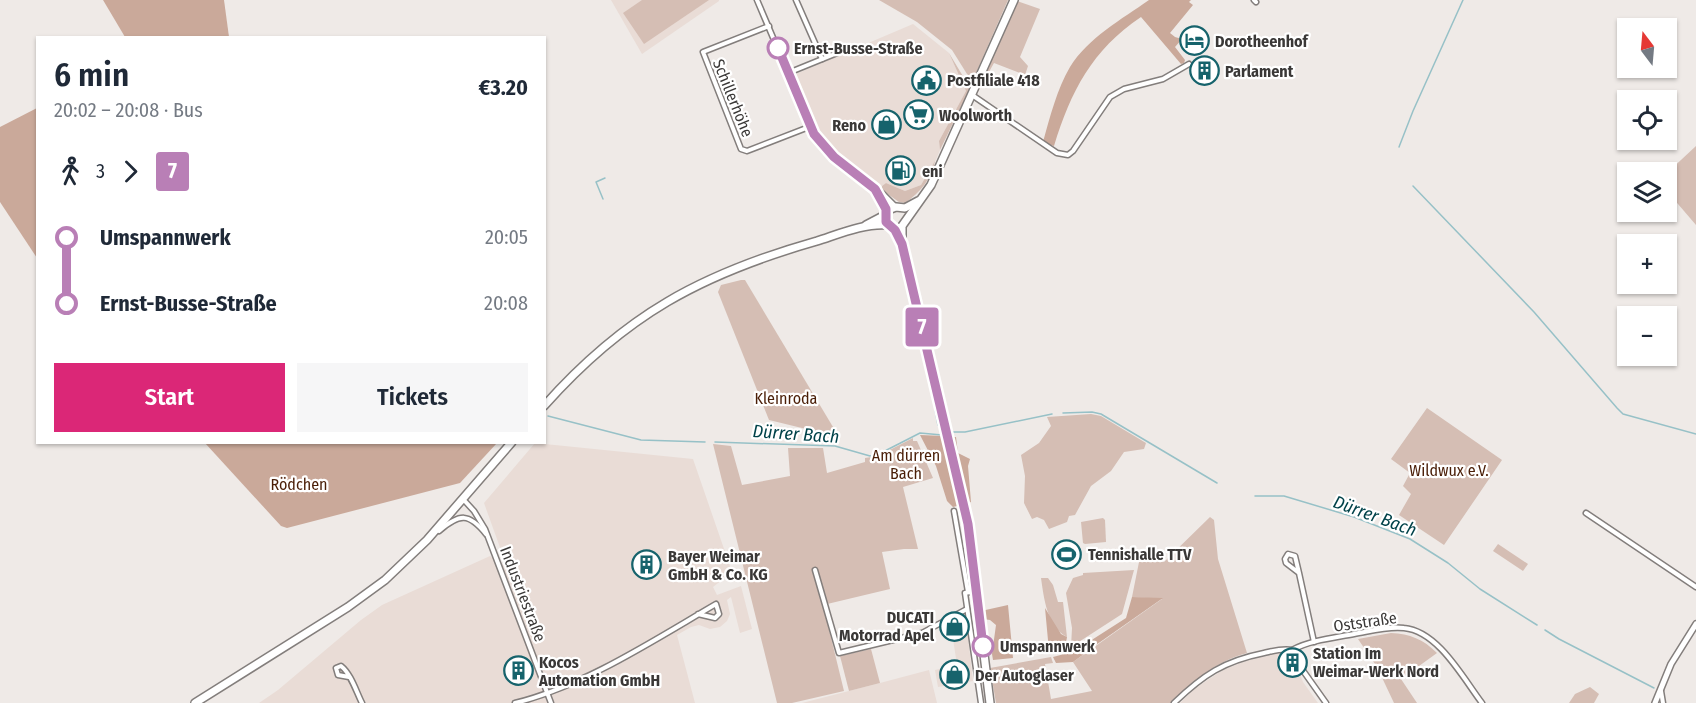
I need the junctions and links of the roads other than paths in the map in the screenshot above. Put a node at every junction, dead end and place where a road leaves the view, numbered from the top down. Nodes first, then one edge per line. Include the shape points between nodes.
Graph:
1 (758, 0) edge
2 (796, 0) edge
3 (1014, 0) edge
4 (769, 26) junction
5 (847, 49) dead end
6 (822, 59) junction
7 (1189, 64) dead end
8 (788, 73) junction
9 (972, 95) junction
10 (809, 127) junction
11 (875, 189) junction
12 (922, 198) junction
13 (899, 208) junction
14 (886, 213) junction
15 (907, 218) junction
16 (890, 226) junction
17 (902, 226) junction
18 (861, 228) junction
19 (902, 244) junction
20 (546, 404) edge
21 (510, 444) edge
22 (463, 499) junction
23 (954, 511) dead end
24 (1586, 513) dead end
25 (489, 537) junction
26 (427, 540) junction
27 (814, 570) dead end
28 (1299, 573) junction
29 (1696, 587) edge
30 (972, 592) junction
31 (967, 609) junction
32 (698, 614) junction
33 (1696, 624) edge
34 (1314, 642) junction
35 (1292, 650) junction
36 (349, 677) dead end
37 (1660, 691) junction
38 (547, 694) junction
39 (195, 703) edge
40 (362, 703) edge
41 (514, 703) edge
42 (551, 703) edge
43 (981, 703) edge
44 (990, 703) edge
45 (1174, 703) edge
46 (1326, 703) edge
47 (1482, 703) edge
48 (1655, 703) edge
49 (1663, 703) edge

1 - 4 street
2 - 6 street
3 - 9 main road
4 - 8 street
4 - 10 street, Schillerhöhe via 703,52 741,149 747,151
5 - 6 street
6 - 8 street
7 - 9 street via 1163,79 1124,89 1110,97 1068,155 1057,153
8 - 10 street
9 - 12 main road
10 - 11 street via 829,152
11 - 13 street
11 - 14 street
12 - 13 main road
12 - 15 main road
13 - 14 main road
13 - 15 main road
14 - 16 main road
14 - 18 main road
15 - 17 main road
16 - 17 main road
16 - 18 main road
16 - 19 main road
17 - 19 main road
18 - 20 main road via 744,264 679,294 608,343
19 - 30 main road via 963,502 971,545
21 - 22 main road
22 - 25 street, Industriestraße
22 - 26 main road
23 - 30 street
24 - 29 street
25 - 26 street via 478,524 463,517
25 - 38 street, Industriestraße
26 - 39 main road via 362,598
27 - 31 street via 839,653 922,633
28 - 28 street via 1286,563 1288,554 1295,556
28 - 34 street
30 - 31 street via 965,592
30 - 44 main road
31 - 43 street
32 - 32 street via 713,618 719,611 716,604
32 - 38 street
33 - 37 street via 1671,664
34 - 35 street, Oststraße
34 - 47 street, Oststraße via 1387,628 1416,630 1440,648
35 - 45 street, Oststraße via 1284,648 1244,657 1221,666
35 - 46 street
36 - 40 street
37 - 48 street
37 - 49 street
38 - 41 street
38 - 42 street, Industriestraße

